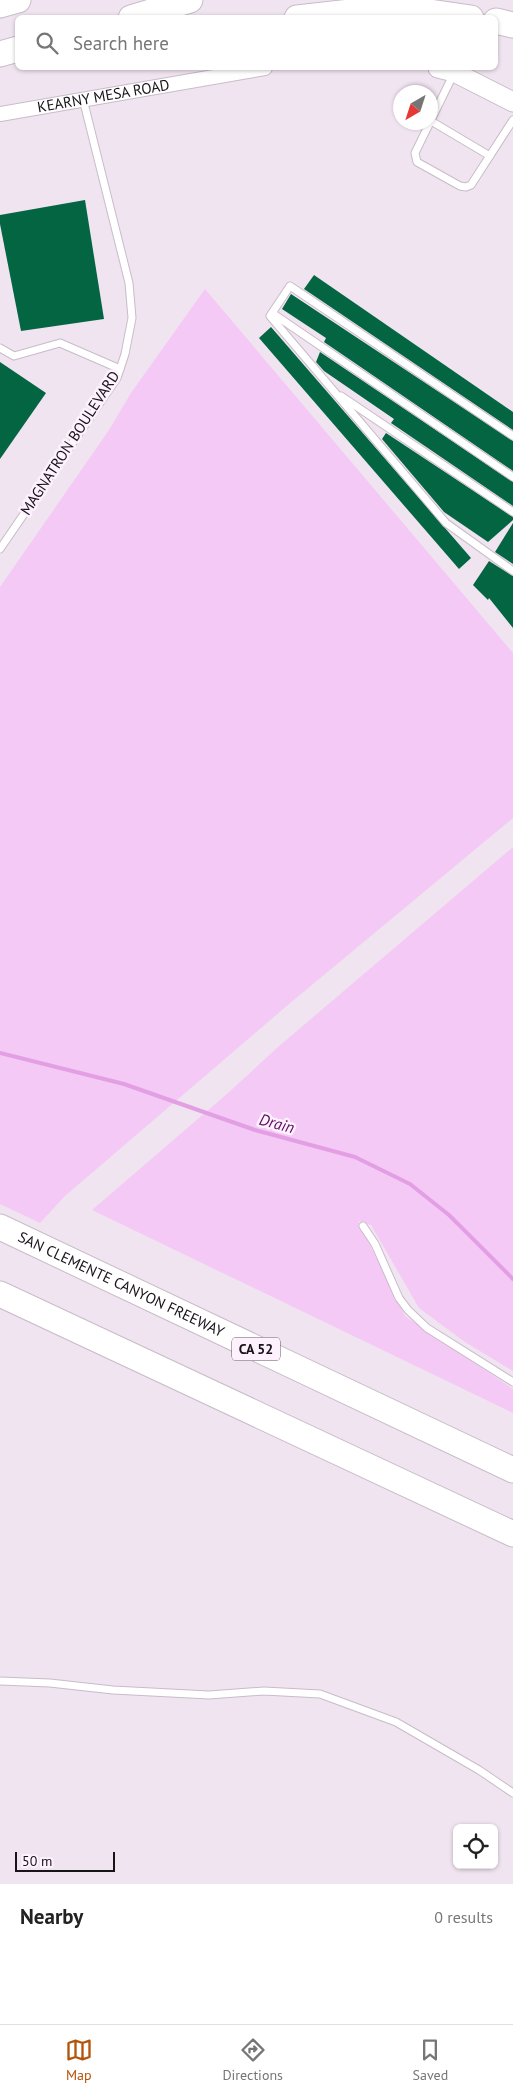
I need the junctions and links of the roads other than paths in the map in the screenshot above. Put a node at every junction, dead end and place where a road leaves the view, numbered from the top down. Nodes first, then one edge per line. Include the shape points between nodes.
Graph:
1 (18, 0) edge
2 (190, 0) edge
3 (0, 5) edge
4 (141, 15) edge
5 (323, 15) edge
6 (450, 15) edge
7 (498, 21) edge
8 (513, 25) edge
9 (15, 50) edge
10 (0, 56) edge
11 (15, 58) edge
12 (253, 70) edge
13 (446, 70) edge
14 (438, 97) edge
15 (83, 98) junction
16 (513, 102) edge
17 (0, 114) edge
18 (513, 120) edge
19 (438, 125) edge
20 (426, 130) edge
21 (490, 156) junction
22 (272, 313) junction
23 (0, 348) edge
24 (120, 369) junction
25 (334, 391) junction
26 (513, 436) edge
27 (513, 477) edge
28 (513, 512) edge
29 (3, 538) edge
30 (0, 549) edge
31 (513, 570) edge
32 (363, 1226) dead end
33 (0, 1227) edge
34 (0, 1294) edge
35 (513, 1382) edge
36 (513, 1470) edge
37 (513, 1534) edge
38 (0, 1681) edge
39 (513, 1793) edge

1 - 3 highway
2 - 4 highway
5 - 6 highway via 394,7
7 - 8 highway
9 - 10 highway
10 - 11 highway
12 - 15 street, KEARNY MESA ROAD
13 - 14 lane
13 - 16 street
15 - 17 street, KEARNY MESA ROAD
15 - 24 lane, MAGNATRON BOULEVARD via 129,284 132,318
18 - 21 lane
19 - 21 lane
20 - 21 lane via 415,153 417,162 460,186 471,185
22 - 25 lane via 270,316
22 - 26 lane via 290,286
22 - 27 lane
23 - 24 lane via 14,356 60,343
24 - 29 lane, MAGNATRON BOULEVARD via 117,378
25 - 28 lane
25 - 31 lane via 446,523
29 - 30 lane, MAGNATRON BOULEVARD
32 - 35 lane via 376,1244 399,1298 408,1310 427,1328
33 - 36 highway, SAN CLEMENTE CANYON FREEWAY / CA 52
34 - 37 highway
38 - 39 lane via 209,1695 264,1691 320,1694 396,1722

